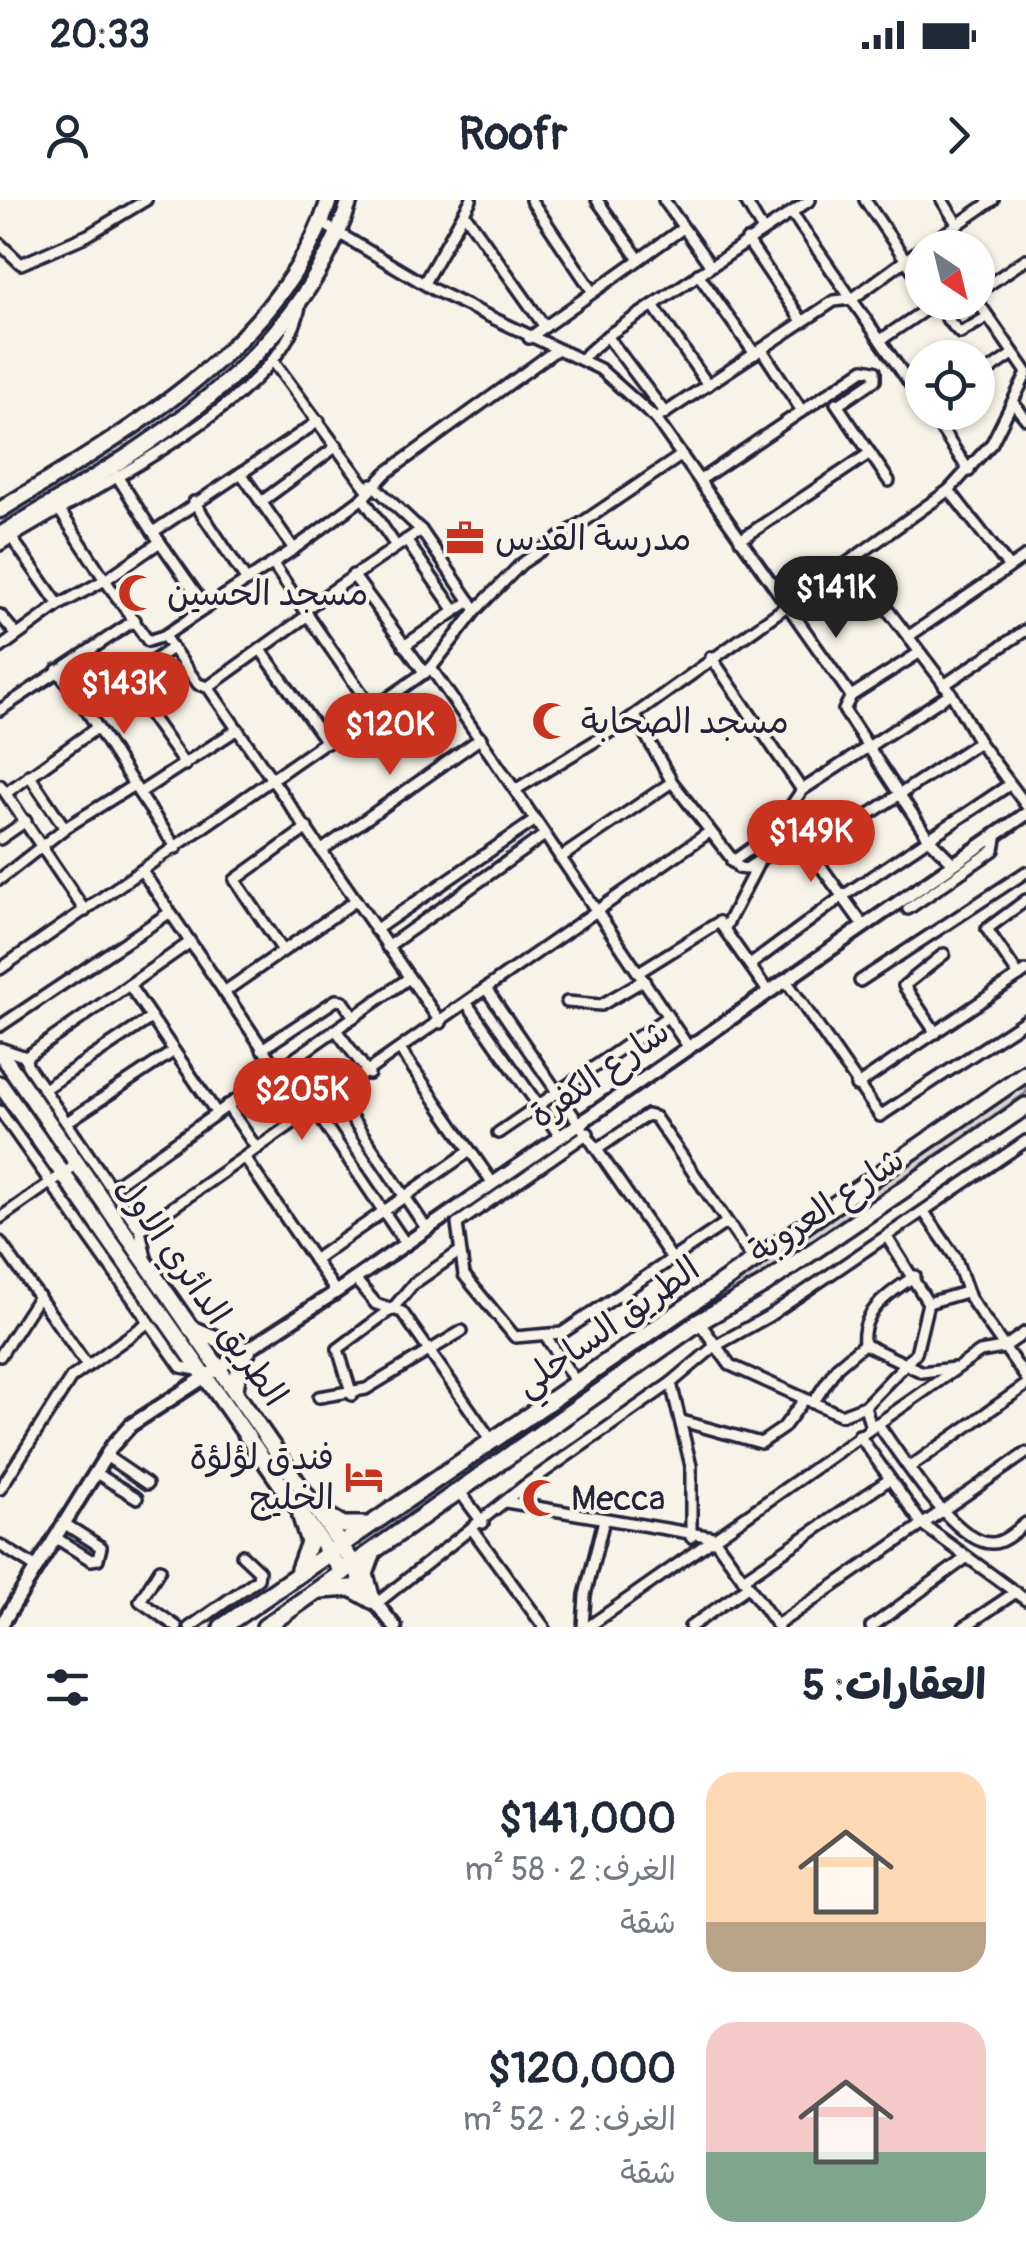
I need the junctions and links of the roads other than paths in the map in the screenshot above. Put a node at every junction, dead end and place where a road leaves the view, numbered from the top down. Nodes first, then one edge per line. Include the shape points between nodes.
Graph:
1 (146, 200) edge
2 (350, 200) edge
3 (472, 200) edge
4 (532, 200) edge
5 (597, 200) edge
6 (664, 200) edge
7 (745, 200) edge
8 (808, 200) edge
9 (866, 200) edge
10 (942, 200) edge
11 (994, 200) edge
12 (327, 202) edge
13 (792, 213) junction
14 (465, 214) junction
15 (320, 222) junction
16 (958, 224) junction
17 (683, 228) junction
18 (339, 230) junction
19 (763, 230) junction
20 (949, 230) edge
21 (748, 240) junction
22 (0, 244) edge
23 (905, 258) edge
24 (639, 259) junction
25 (1026, 259) edge
26 (905, 261) edge
27 (710, 265) junction
28 (698, 274) junction
29 (995, 280) edge
30 (424, 284) junction
31 (593, 292) junction
32 (302, 297) junction
33 (852, 298) junction
34 (653, 305) junction
35 (802, 320) junction
36 (910, 320) edge
37 (948, 320) edge
38 (981, 320) edge
39 (990, 320) edge
40 (545, 327) junction
41 (608, 336) junction
42 (529, 338) junction
43 (882, 339) junction
44 (556, 350) junction
45 (758, 352) junction
46 (1014, 354) junction
47 (224, 356) junction
48 (581, 359) junction
49 (273, 361) junction
50 (995, 367) edge
51 (241, 371) junction
52 (1026, 373) edge
53 (905, 375) edge
54 (708, 384) junction
55 (828, 392) junction
56 (1014, 404) junction
57 (838, 406) junction
58 (802, 411) junction
59 (660, 416) junction
60 (1026, 419) edge
61 (319, 421) junction
62 (942, 430) edge
63 (120, 434) junction
64 (337, 446) junction
65 (132, 452) junction
66 (870, 453) junction
67 (682, 455) junction
68 (969, 471) junction
69 (241, 473) junction
70 (117, 476) junction
71 (700, 480) junction
72 (889, 481) dead end
73 (368, 490) junction
74 (948, 490) junction
75 (194, 502) junction
76 (261, 502) junction
77 (0, 510) edge
78 (60, 510) junction
79 (421, 530) junction
80 (153, 532) junction
81 (6, 536) edge
82 (406, 540) junction
83 (740, 540) junction
84 (160, 542) junction
85 (0, 545) edge
86 (396, 546) junction
87 (294, 550) junction
88 (1026, 556) edge
89 (852, 563) junction
90 (272, 564) junction
91 (1009, 567) junction
92 (353, 575) junction
93 (106, 580) junction
94 (247, 582) junction
95 (58, 605) junction
96 (206, 606) junction
97 (473, 606) junction
98 (789, 609) junction
99 (455, 611) junction
100 (306, 612) junction
101 (0, 614) edge
102 (135, 620) junction
103 (1026, 630) edge
104 (16, 634) junction
105 (164, 636) junction
106 (909, 636) junction
107 (404, 646) junction
108 (0, 648) edge
109 (172, 648) junction
110 (260, 650) junction
111 (918, 653) junction
112 (711, 657) junction
113 (57, 670) junction
114 (428, 671) junction
115 (125, 680) junction
116 (208, 686) junction
117 (947, 689) junction
118 (851, 696) junction
119 (2, 706) edge
120 (84, 708) junction
121 (374, 710) junction
122 (634, 716) junction
123 (238, 729) junction
124 (96, 730) junction
125 (482, 738) junction
126 (979, 742) junction
127 (328, 743) junction
128 (871, 746) junction
129 (185, 765) junction
130 (29, 775) junction
131 (274, 780) junction
132 (672, 782) junction
133 (1009, 786) junction
134 (3, 789) edge
135 (136, 789) junction
136 (514, 790) junction
137 (802, 790) junction
138 (901, 794) junction
139 (1026, 805) edge
140 (1026, 814) edge
141 (26, 821) junction
142 (534, 821) junction
143 (789, 822) junction
144 (65, 828) junction
145 (306, 828) junction
146 (708, 833) junction
147 (800, 834) junction
148 (997, 834) junction
149 (543, 836) junction
150 (929, 838) junction
151 (0, 839) edge
152 (42, 846) junction
153 (176, 848) junction
154 (322, 850) junction
155 (812, 852) junction
156 (560, 858) junction
157 (760, 861) junction
158 (732, 862) junction
159 (952, 863) junction
160 (142, 871) junction
161 (1026, 872) edge
162 (0, 878) edge
163 (843, 896) junction
164 (1026, 900) edge
165 (355, 901) junction
166 (597, 909) junction
167 (908, 909) dead end
168 (85, 911) junction
169 (169, 913) junction
170 (863, 924) junction
171 (725, 928) junction
172 (375, 930) junction
173 (190, 943) junction
174 (387, 947) junction
175 (282, 948) junction
176 (944, 954) dead end
177 (750, 965) junction
178 (0, 970) edge
179 (1022, 973) edge
180 (642, 976) junction
181 (409, 978) junction
182 (784, 979) junction
183 (860, 981) dead end
184 (129, 985) junction
185 (488, 990) junction
186 (767, 990) junction
187 (224, 992) junction
188 (567, 1002) dead end
189 (468, 1005) junction
190 (354, 1017) junction
191 (667, 1017) junction
192 (151, 1018) junction
193 (1026, 1020) edge
194 (441, 1023) junction
195 (0, 1026) edge
196 (336, 1030) junction
197 (936, 1033) junction
198 (687, 1045) junction
199 (262, 1049) junction
200 (0, 1050) edge
201 (174, 1051) junction
202 (402, 1051) junction
203 (26, 1057) junction
204 (278, 1070) junction
205 (1026, 1073) edge
206 (369, 1074) junction
207 (0, 1084) edge
208 (856, 1086) junction
209 (44, 1089) junction
210 (558, 1092) junction
211 (337, 1096) junction
212 (227, 1105) junction
213 (539, 1106) junction
214 (1026, 1106) edge
215 (0, 1111) edge
216 (216, 1112) junction
217 (312, 1113) junction
218 (580, 1120) junction
219 (67, 1122) junction
220 (588, 1133) junction
221 (498, 1134) dead end
222 (559, 1134) junction
223 (1026, 1141) edge
224 (599, 1148) junction
225 (257, 1149) junction
226 (470, 1151) junction
227 (244, 1158) junction
228 (77, 1164) junction
229 (56, 1179) junction
230 (492, 1182) junction
231 (112, 1187) junction
232 (404, 1196) junction
233 (383, 1211) junction
234 (450, 1212) junction
235 (924, 1212) junction
236 (0, 1218) edge
237 (727, 1222) junction
238 (458, 1224) junction
239 (426, 1228) junction
240 (140, 1230) junction
241 (887, 1237) junction
242 (0, 1242) edge
243 (405, 1243) junction
244 (459, 1252) junction
245 (314, 1260) junction
246 (673, 1260) junction
247 (754, 1261) junction
248 (147, 1265) junction
249 (915, 1276) junction
250 (355, 1279) junction
251 (336, 1292) junction
252 (966, 1292) junction
253 (38, 1296) junction
254 (928, 1303) junction
255 (394, 1307) junction
256 (154, 1319) junction
257 (699, 1322) junction
258 (190, 1328) junction
259 (462, 1331) dead end
260 (1026, 1332) edge
261 (547, 1338) junction
262 (864, 1344) junction
263 (715, 1346) junction
264 (1003, 1348) junction
265 (431, 1350) junction
266 (248, 1351) junction
267 (0, 1356) edge
268 (86, 1364) junction
269 (908, 1364) junction
270 (958, 1367) junction
271 (219, 1370) junction
272 (201, 1375) junction
273 (1026, 1381) edge
274 (577, 1384) junction
275 (670, 1384) junction
276 (235, 1392) junction
277 (352, 1395) junction
278 (318, 1398) dead end
279 (808, 1402) junction
280 (865, 1406) junction
281 (682, 1421) junction
282 (874, 1425) junction
283 (859, 1435) junction
284 (492, 1441) junction
285 (1026, 1453) edge
286 (111, 1459) junction
287 (910, 1466) junction
288 (101, 1476) junction
289 (890, 1479) junction
290 (147, 1484) dead end
291 (0, 1489) edge
292 (460, 1492) junction
293 (138, 1498) dead end
294 (506, 1502) junction
295 (319, 1511) junction
296 (940, 1512) junction
297 (301, 1517) junction
298 (604, 1520) junction
299 (482, 1523) junction
300 (66, 1524) junction
301 (370, 1524) junction
302 (922, 1524) junction
303 (1026, 1524) edge
304 (472, 1530) junction
305 (691, 1536) junction
306 (713, 1537) junction
307 (56, 1538) junction
308 (0, 1545) edge
309 (334, 1548) junction
310 (375, 1548) junction
311 (242, 1555) dead end
312 (966, 1558) junction
313 (37, 1568) junction
314 (160, 1569) dead end
315 (348, 1569) junction
316 (295, 1574) junction
317 (746, 1582) junction
318 (318, 1591) junction
319 (1016, 1592) junction
320 (1026, 1600) edge
321 (374, 1602) junction
322 (778, 1626) edge
323 (0, 1627) edge
324 (176, 1627) edge
325 (190, 1627) edge
326 (222, 1627) edge
327 (265, 1627) edge
328 (395, 1627) edge
329 (544, 1627) edge
330 (586, 1627) edge
331 (690, 1627) edge
332 (871, 1627) edge
333 (964, 1627) edge

1 - 22 street via 88,236 22,264
2 - 18 main road
3 - 14 street
4 - 31 street
5 - 24 street
6 - 17 street
7 - 19 street
8 - 13 street
9 - 23 street
10 - 16 street
11 - 16 street
12 - 15 main road
13 - 19 street
13 - 33 street
14 - 30 street
14 - 40 street
15 - 18 street
15 - 47 main road via 274,298
16 - 20 street
17 - 24 street
17 - 27 street
18 - 30 street
18 - 32 main road
19 - 21 street
21 - 27 street
21 - 35 street
24 - 31 street
25 - 29 street
26 - 33 street
27 - 28 street
28 - 34 street
28 - 45 street
30 - 42 street
31 - 40 street
32 - 49 street via 290,338
32 - 51 main road
33 - 35 street via 841,296
33 - 43 street
34 - 41 street
34 - 54 street
35 - 45 street
36 - 43 street
37 - 38 street via 960,333
39 - 46 street
40 - 42 street
41 - 48 street
41 - 59 street
42 - 44 street
43 - 53 street
44 - 48 street
44 - 73 street
45 - 54 street
45 - 58 street
46 - 50 street
46 - 52 street
47 - 51 main road
47 - 63 main road
48 - 59 street
49 - 61 street
49 - 70 street via 224,406
51 - 65 main road
52 - 56 street
54 - 59 street
55 - 57 street
55 - 57 street via 864,369 876,370 875,380
55 - 58 street
56 - 60 street
56 - 68 street
57 - 66 street
58 - 71 street
59 - 67 street
61 - 64 street
61 - 69 street
62 - 68 street
63 - 65 main road
63 - 77 main road
64 - 73 street
64 - 76 street
65 - 81 main road
66 - 72 street
66 - 83 street
67 - 71 street
67 - 97 street via 539,549
68 - 74 street
69 - 75 street
69 - 76 street
70 - 78 street
70 - 80 street
71 - 83 street
73 - 79 street
73 - 86 street
73 - 87 street
74 - 89 street
74 - 91 street
75 - 80 street
75 - 94 street
76 - 87 street
78 - 81 street
78 - 93 street
79 - 82 street
79 - 97 street
80 - 84 street
81 - 85 street
81 - 95 street
82 - 86 street
82 - 99 street
83 - 98 street
84 - 93 street
84 - 96 street
86 - 92 street
87 - 90 street
88 - 91 street
89 - 98 street
89 - 106 street
90 - 94 street
90 - 100 street
91 - 106 street
92 - 100 street
92 - 107 street
93 - 95 street
93 - 102 street
94 - 96 street
95 - 104 street
96 - 105 street
97 - 99 street
97 - 114 street
98 - 112 street
98 - 118 street
99 - 107 street
100 - 110 street
100 - 121 street
101 - 104 street
102 - 105 street via 148,641
102 - 113 street
103 - 117 street
104 - 108 street
105 - 109 street
106 - 111 street
107 - 114 street
109 - 115 street
109 - 116 street via 198,684
110 - 116 street
110 - 127 street
111 - 117 street
111 - 118 street
112 - 122 street
112 - 137 street
113 - 119 street
113 - 120 street
114 - 121 street
114 - 125 street
115 - 120 street
115 - 129 street
116 - 123 street
117 - 126 street
117 - 128 street
118 - 128 street via 844,710
120 - 124 street
121 - 127 street
122 - 132 street
122 - 136 street
123 - 129 street
123 - 131 street
124 - 130 street
124 - 135 street
125 - 136 street
125 - 154 street
126 - 133 street
126 - 138 street
127 - 131 street
128 - 137 street
128 - 138 street
129 - 135 street
130 - 134 street
130 - 144 street
131 - 145 street
131 - 153 street
132 - 146 street
132 - 156 street
133 - 139 street
133 - 150 street
134 - 141 street
135 - 144 street
135 - 153 street
136 - 142 street
137 - 143 street via 788,810
138 - 150 street
138 - 155 street
140 - 148 street, شارع الكفرة
141 - 151 street
141 - 152 street
142 - 149 street
142 - 172 street
143 - 147 street
143 - 158 street
144 - 152 street
145 - 154 street
145 - 175 street via 236,880
146 - 158 street
146 - 166 street
147 - 155 street
147 - 157 street
148 - 159 street, شارع الكفرة
148 - 167 street via 994,850
149 - 156 street
149 - 174 street
150 - 159 street
150 - 163 street
152 - 162 street
152 - 168 street
153 - 160 street
154 - 165 street
155 - 163 street
156 - 166 street
157 - 158 street via 742,870
157 - 171 street
159 - 170 street, شارع الكفرة
160 - 168 street
160 - 169 street
161 - 183 street
163 - 170 street
163 - 177 street
164 - 179 street via 988,929
165 - 172 street
165 - 175 street
166 - 180 street
166 - 185 street
168 - 178 street
169 - 173 street
169 - 195 street
170 - 182 street, شارع الكفرة
171 - 177 street
171 - 180 street via 714,924
172 - 174 street
173 - 184 street
173 - 187 street
174 - 181 street
175 - 187 street
176 - 197 street via 904,986
177 - 186 street
179 - 197 street
180 - 188 street via 601,1005
180 - 191 street
181 - 190 street
181 - 194 street
182 - 186 street, شارع الكفرة
182 - 208 street
184 - 192 street
184 - 203 street
185 - 189 street
185 - 210 street
186 - 198 street, شارع الكفرة
187 - 199 street
189 - 194 street
189 - 213 street
190 - 196 street
190 - 199 street via 336,1000
191 - 198 street
191 - 210 street
192 - 201 street
192 - 209 street
193 - 208 street via 887,1114 876,1114
194 - 202 street
196 - 204 street
196 - 206 street
197 - 208 street
198 - 218 street, شارع الكفرة
199 - 204 street
200 - 203 street
200 - 228 main road, الطريق الدائري الاول
201 - 216 street
201 - 219 street
202 - 206 street
202 - 226 street
203 - 209 street
204 - 212 street
204 - 217 street
205 - 247 highway, الطريق الساحلي
206 - 211 street
207 - 229 main road, الطريق الدائري الاول
209 - 219 street
210 - 213 street
210 - 218 street
211 - 217 street
211 - 232 street
212 - 216 street
212 - 225 street
213 - 221 street
213 - 222 street
214 - 257 highway, شارع العروبة
215 - 229 street
216 - 231 street
217 - 225 street
217 - 233 street
218 - 220 street
218 - 222 street, شارع الكفرة
219 - 231 street
220 - 224 street
220 - 238 street
222 - 230 street, شارع الكفرة
223 - 235 street
224 - 237 street via 647,1115 655,1117
224 - 246 street
225 - 227 street
226 - 230 street
226 - 232 street
227 - 240 street
227 - 245 street
228 - 229 street
228 - 248 main road, الطريق الدائري الاول
229 - 236 street
229 - 256 main road, الطريق الدائري الاول
230 - 234 street, شارع الكفرة
231 - 240 street
232 - 233 street
232 - 239 street
233 - 243 street
233 - 245 street
234 - 238 street
234 - 239 street, شارع الكفرة
235 - 241 street
235 - 252 street via 956,1257
237 - 246 street
237 - 247 street
238 - 244 street
239 - 243 street, شارع الكفرة
240 - 248 street
241 - 249 street
241 - 263 street
242 - 253 street
243 - 250 street, شارع الكفرة
244 - 255 street via 413,1284
244 - 261 street via 464,1275 505,1330
245 - 251 street
246 - 261 street
247 - 274 highway, الطريق الساحلي
248 - 258 main road, الطريق الدائري الاول
249 - 254 street
249 - 262 street via 873,1310
250 - 251 street, شارع الكفرة
250 - 255 street via 376,1304
251 - 266 street, شارع الكفرة
252 - 254 street
252 - 264 street
253 - 267 street
253 - 268 street
254 - 269 street
255 - 265 street
255 - 277 street via 338,1349
256 - 268 street
256 - 272 main road, الطريق الدائري الاول
257 - 263 street
257 - 292 highway, شارع العروبة
258 - 266 main road
258 - 271 main road, الطريق الدائري الاول
259 - 265 street
260 - 264 street
261 - 274 street
262 - 269 street
262 - 279 street
263 - 275 street
263 - 279 street via 737,1370
264 - 270 street via 980,1352
264 - 273 street
265 - 277 street
265 - 284 street
266 - 271 street, شارع الكفرة
266 - 276 main road
268 - 291 street via 60,1391
269 - 270 street via 922,1372
269 - 280 street
270 - 282 street
271 - 272 street, شارع الكفرة
271 - 276 main road, الطريق الدائري الاول
272 - 286 street, شارع الكفرة via 131,1426
272 - 297 main road, الطريق الدائري الاول
273 - 287 street
274 - 284 highway, الطريق الساحلي
275 - 281 street
275 - 294 street
276 - 295 main road, الطريق الدائري الاول
277 - 278 street
279 - 280 street via 841,1415
279 - 281 street via 761,1443
280 - 282 street
281 - 305 street via 692,1466
282 - 283 street
282 - 287 street
283 - 289 street
283 - 306 street
284 - 301 highway, الطريق الساحلي
285 - 296 street
286 - 288 street, شارع الكفرة
286 - 290 street
287 - 296 street
288 - 293 street
288 - 300 street, شارع الكفرة
289 - 302 street
289 - 317 street
292 - 299 street
292 - 310 highway, شارع العروبة
294 - 298 street
294 - 299 street
295 - 301 highway via 343,1525
295 - 309 main road, الطريق الدائري الاول
296 - 302 street
296 - 303 street via 992,1544
297 - 309 main road, الطريق الدائري الاول
297 - 316 highway via 308,1542
298 - 305 street
298 - 330 street via 585,1595
299 - 304 street
300 - 307 street, شارع الكفرة
300 - 307 street via 101,1546 98,1559
301 - 309 highway, الطريق الساحلي
302 - 312 street
302 - 322 street
304 - 321 street
304 - 329 street
305 - 306 street
306 - 317 street
306 - 330 street
307 - 313 street, شارع الكفرة
308 - 313 street
309 - 315 main road, الطريق الدائري الاول
309 - 316 highway, الطريق الساحلي
310 - 315 highway, شارع العروبة
310 - 321 highway via 366,1574
311 - 325 street via 259,1571 258,1579
312 - 319 street
312 - 332 street
313 - 323 street, شارع الكفرة
314 - 324 street via 140,1602
315 - 318 highway, شارع العروبة
315 - 321 street
316 - 326 highway, الطريق الساحلي
317 - 322 street
317 - 331 street
318 - 321 highway via 343,1587
318 - 327 highway, شارع العروبة
319 - 320 street
319 - 333 street
321 - 328 street

